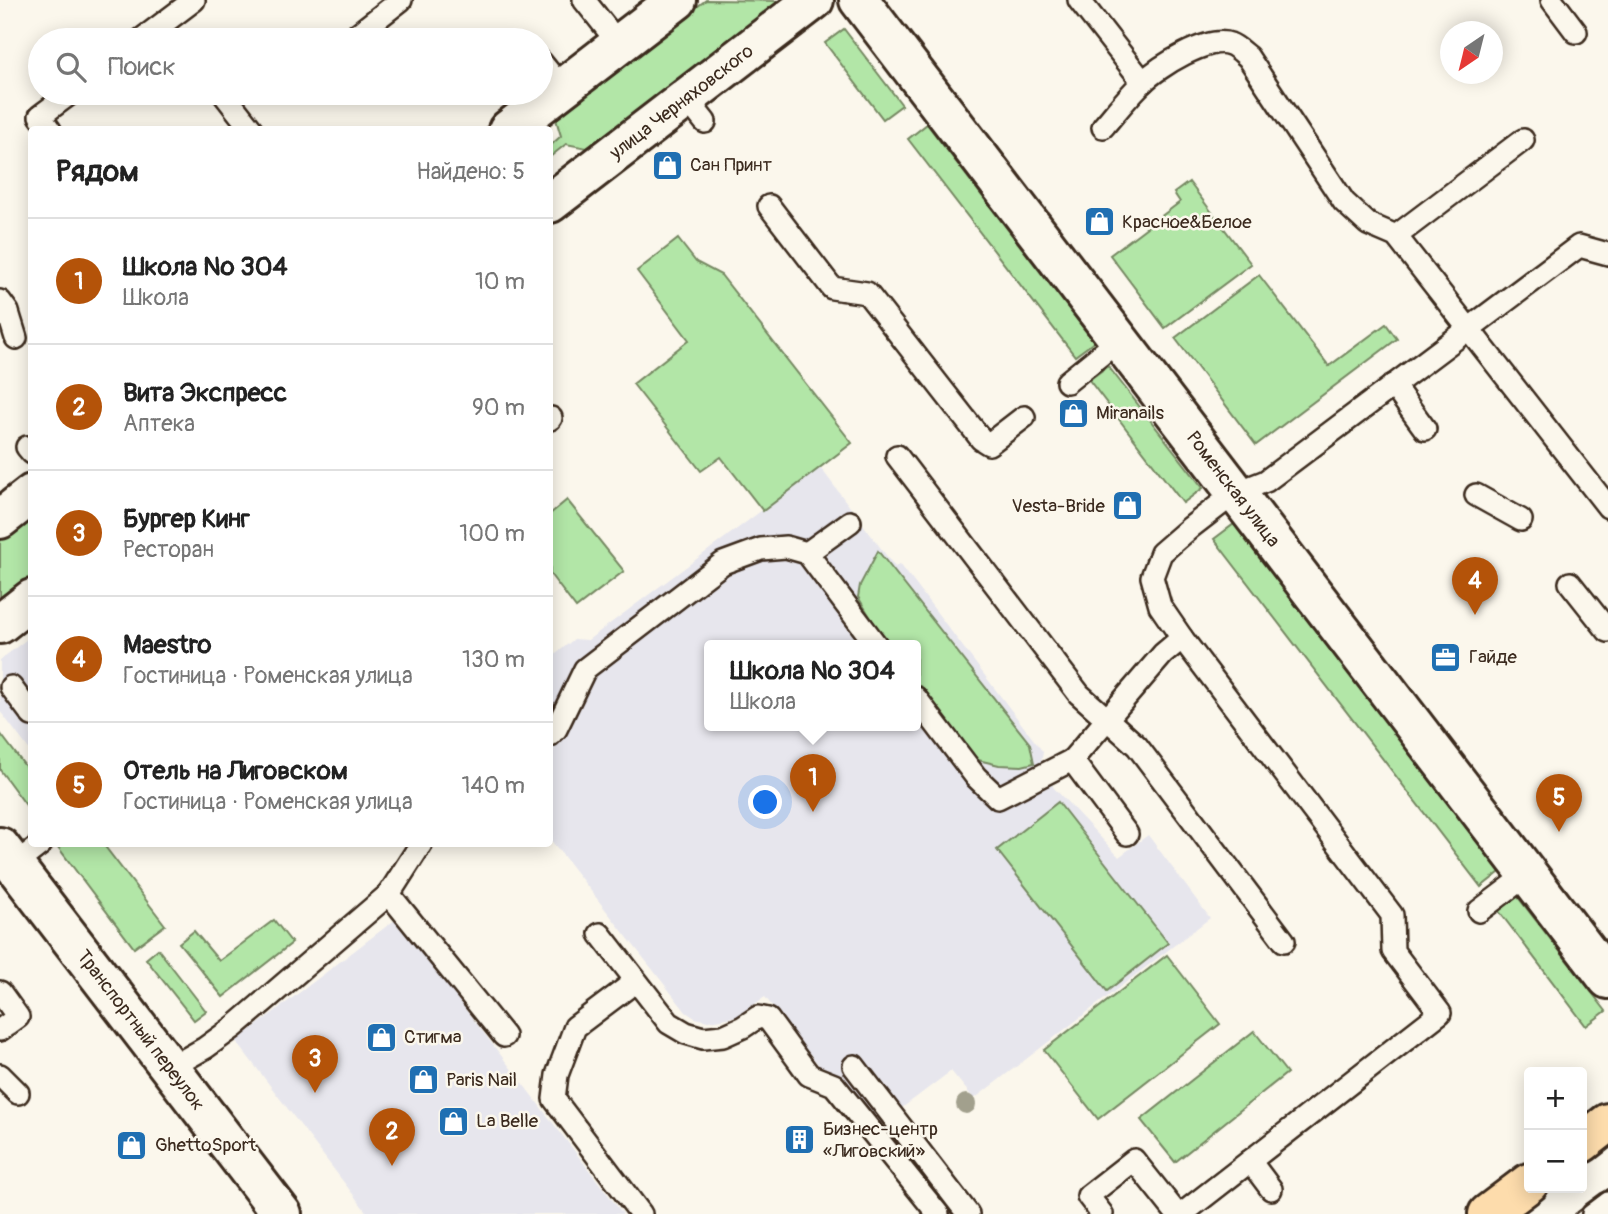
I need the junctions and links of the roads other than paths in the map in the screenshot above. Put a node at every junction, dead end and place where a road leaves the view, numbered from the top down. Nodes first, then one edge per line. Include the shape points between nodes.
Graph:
1 (194, 0) edge
2 (401, 0) edge
3 (584, 0) edge
4 (677, 0) edge
5 (814, 0) edge
6 (859, 0) edge
7 (1079, 0) edge
8 (1552, 0) edge
9 (157, 28) edge
10 (365, 28) edge
11 (1576, 32) dead end
12 (619, 44) junction
13 (553, 74) edge
14 (1143, 82) junction
15 (56, 105) edge
16 (232, 105) edge
17 (528, 105) edge
18 (47, 126) edge
19 (249, 126) edge
20 (511, 126) edge
21 (1102, 127) dead end
22 (1523, 140) dead end
23 (553, 201) edge
24 (769, 206) dead end
25 (1396, 236) junction
26 (1608, 254) edge
27 (0, 301) edge
28 (1469, 329) junction
29 (16, 338) dead end
30 (1119, 340) junction
31 (1068, 382) dead end
32 (1393, 385) junction
33 (1024, 417) dead end
34 (1424, 429) dead end
35 (897, 456) dead end
36 (1235, 493) junction
37 (1476, 495) dead end
38 (28, 497) edge
39 (1608, 507) edge
40 (0, 519) edge
41 (1521, 520) dead end
42 (850, 522) dead end
43 (807, 553) junction
44 (1570, 583) dead end
45 (28, 603) edge
46 (0, 624) edge
47 (1608, 631) edge
48 (1182, 638) junction
49 (872, 640) edge
50 (11, 687) dead end
51 (921, 705) edge
52 (28, 710) edge
53 (1107, 719) junction
54 (553, 732) edge
55 (1072, 760) junction
56 (1127, 834) dead end
57 (419, 847) edge
58 (18, 852) edge
59 (1528, 874) junction
60 (389, 894) junction
61 (1479, 911) dead end
62 (600, 934) dead end
63 (1284, 941) dead end
64 (1608, 979) edge
65 (636, 981) junction
66 (0, 992) edge
67 (0, 1030) edge
68 (504, 1036) dead end
69 (854, 1066) dead end
70 (170, 1068) junction
71 (0, 1075) edge
72 (18, 1093) dead end
73 (1608, 1123) edge
74 (1587, 1139) edge
75 (1250, 1161) junction
76 (1524, 1187) edge
77 (1271, 1189) dead end
78 (1608, 1203) edge
79 (282, 1214) edge
80 (641, 1214) edge
81 (938, 1214) edge
82 (968, 1214) edge
83 (1102, 1214) edge
84 (1177, 1214) edge
85 (1182, 1214) edge
86 (1488, 1214) edge
87 (1593, 1214) edge

1 - 9 lane
2 - 10 lane
3 - 12 lane
4 - 12 street
5 - 23 street, улица Черняховского via 695,110
6 - 30 street, Роменская улица
7 - 14 lane
8 - 11 lane
12 - 13 street
14 - 21 lane
14 - 25 lane via 1165,65 1208,44 1230,43 1248,57 1344,202 1368,224
15 - 18 lane via 40,117
16 - 19 lane
17 - 20 street
22 - 25 lane
24 - 33 lane via 832,288 867,293 981,439 989,444
25 - 28 lane
26 - 28 lane via 1579,246
27 - 29 lane
28 - 32 lane
28 - 39 lane
30 - 31 lane
30 - 36 street, Роменская улица
32 - 34 lane
32 - 36 lane via 1266,481
35 - 53 lane via 1079,694
36 - 48 lane via 1161,553 1156,565 1152,577 1160,606
36 - 59 street, Роменская улица
37 - 41 lane
38 - 40 street
42 - 43 lane
43 - 49 lane
43 - 54 lane via 786,547 761,549 723,564 585,668
44 - 47 lane
45 - 46 street
48 - 53 lane via 1163,653
48 - 75 lane via 1392,915 1394,951 1413,961 1440,1013
50 - 52 lane
51 - 55 lane via 998,799
53 - 55 lane
53 - 63 lane via 1137,746
55 - 56 lane
57 - 60 lane
58 - 70 street, Транспортный переулок
59 - 61 lane
59 - 64 street, Роменская улица
60 - 68 lane
60 - 70 lane via 234,1027
62 - 65 lane
65 - 80 lane via 575,1027 557,1075 554,1099
65 - 81 lane via 669,1023 703,1038 723,1035 758,1017 768,1019 809,1075 834,1085
66 - 67 lane via 18,1017
69 - 82 lane
70 - 79 street, Транспортный переулок
71 - 72 lane
73 - 74 main road
75 - 77 lane
75 - 85 lane
76 - 86 main road
78 - 87 lane
83 - 84 lane via 1088,1196 1133,1160

